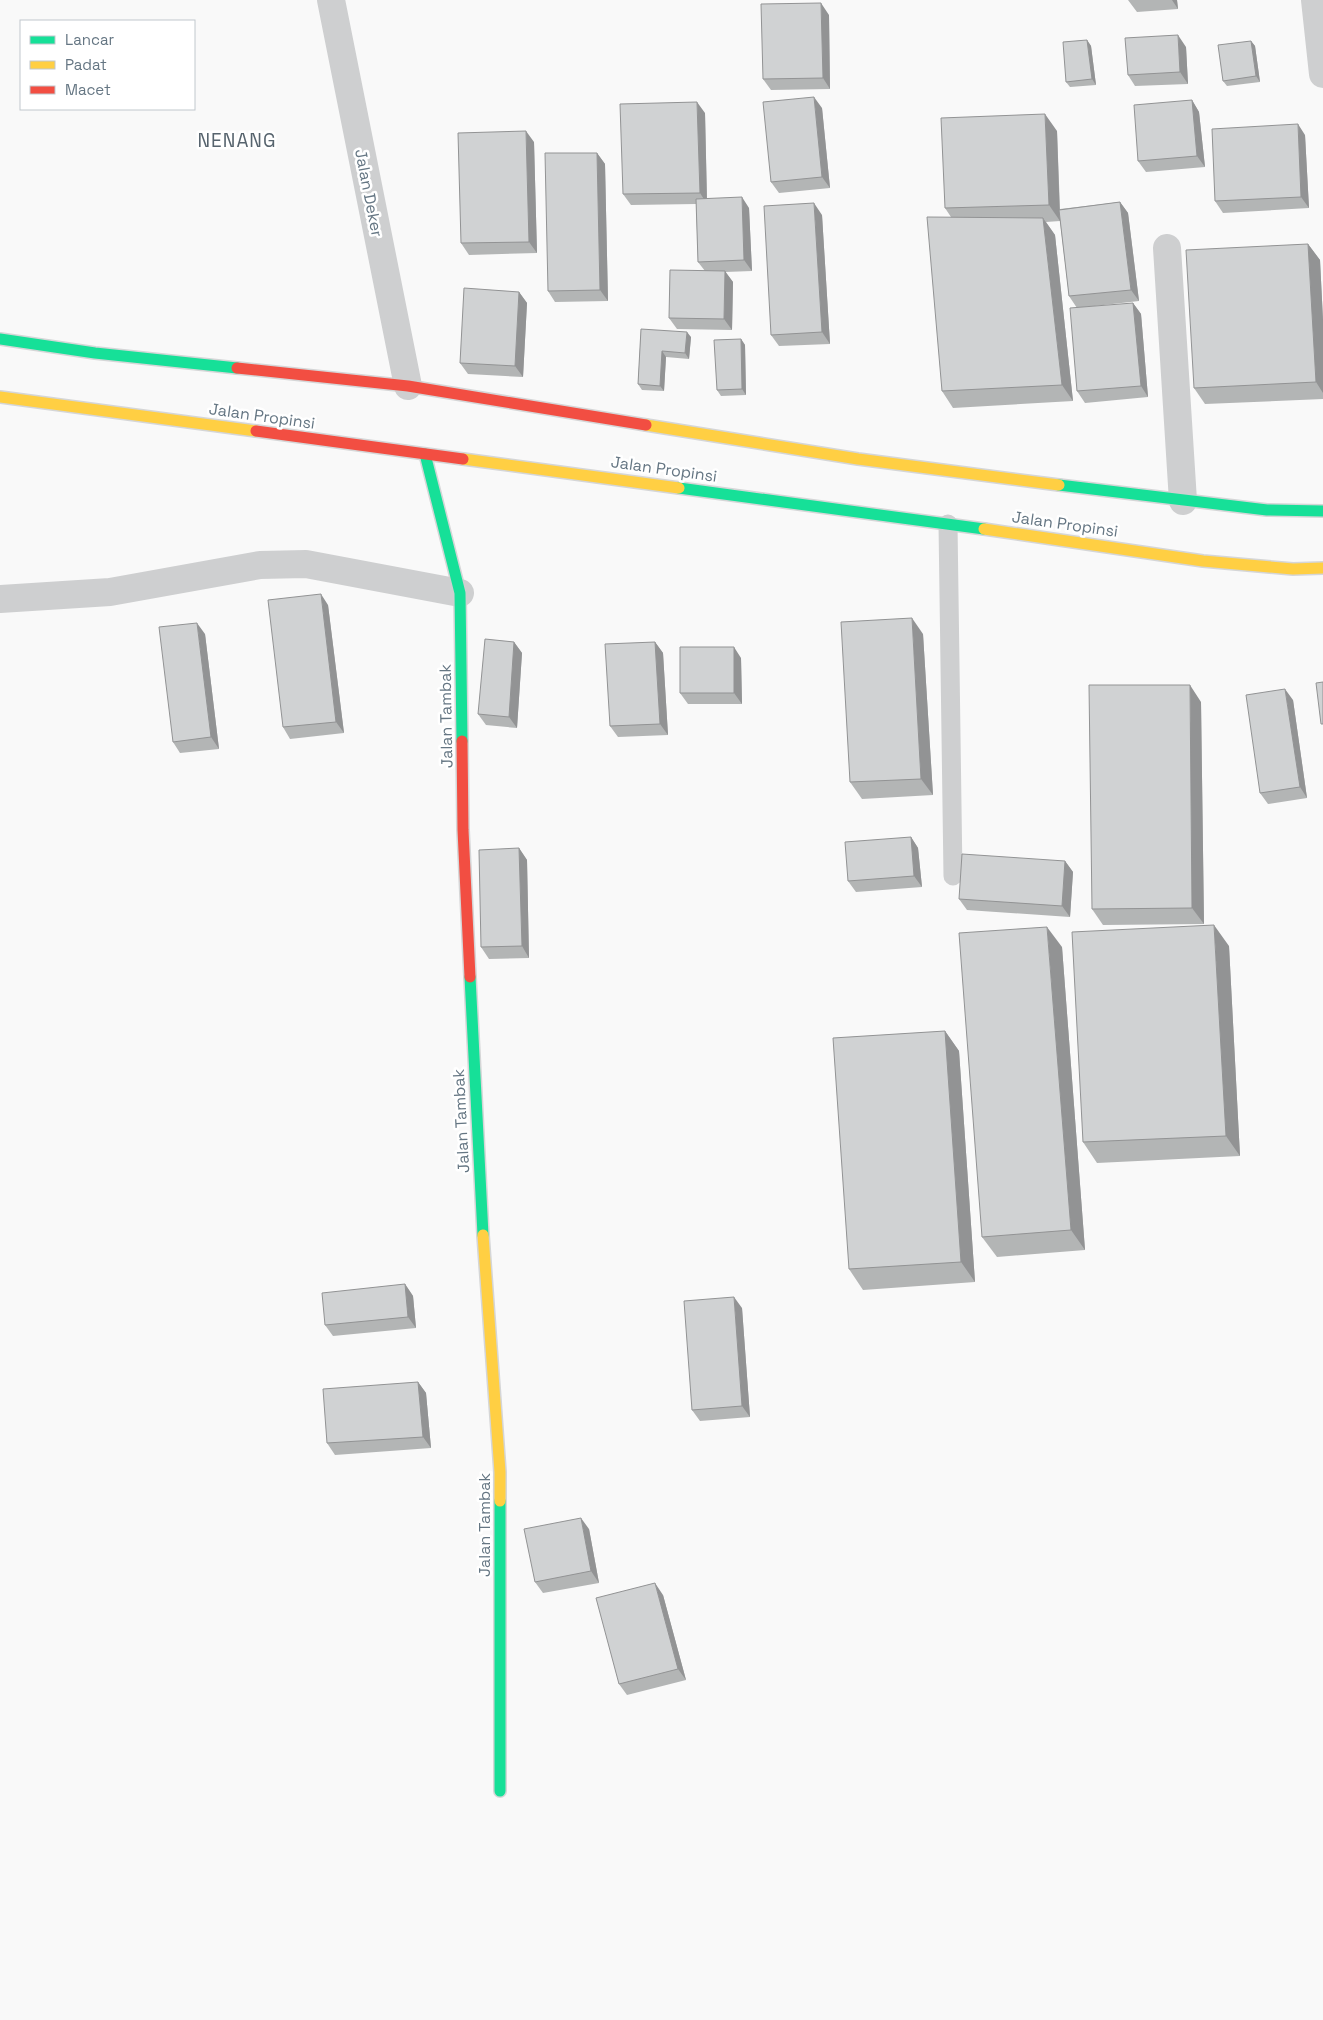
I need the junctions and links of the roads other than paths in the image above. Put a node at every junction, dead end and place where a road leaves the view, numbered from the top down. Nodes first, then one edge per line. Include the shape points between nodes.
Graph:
1 (331, 0) edge
2 (1315, 0) edge
3 (1321, 29) edge
4 (1323, 74) edge
5 (1167, 248) dead end
6 (0, 339) edge
7 (408, 386) junction
8 (0, 397) edge
9 (425, 454) junction
10 (1183, 501) junction
11 (1323, 510) edge
12 (948, 524) junction
13 (1323, 568) edge
14 (460, 593) junction
15 (0, 599) edge
16 (954, 876) dead end
17 (500, 1791) dead end

1 - 7 street, Jalan Deker
2 - 3 street
3 - 4 street
5 - 10 street
6 - 7 main road via 94,353
7 - 10 main road via 858,459
8 - 9 main road, Jalan Propinsi
9 - 12 main road, Jalan Propinsi
9 - 14 main road, Jalan Tambak
10 - 11 main road via 1267,510
12 - 13 main road, Jalan Propinsi via 1203,561 1293,569
12 - 16 lane
14 - 15 street via 306,564 260,565 110,592
14 - 17 main road, Jalan Tambak via 464,840 481,1205 500,1472

